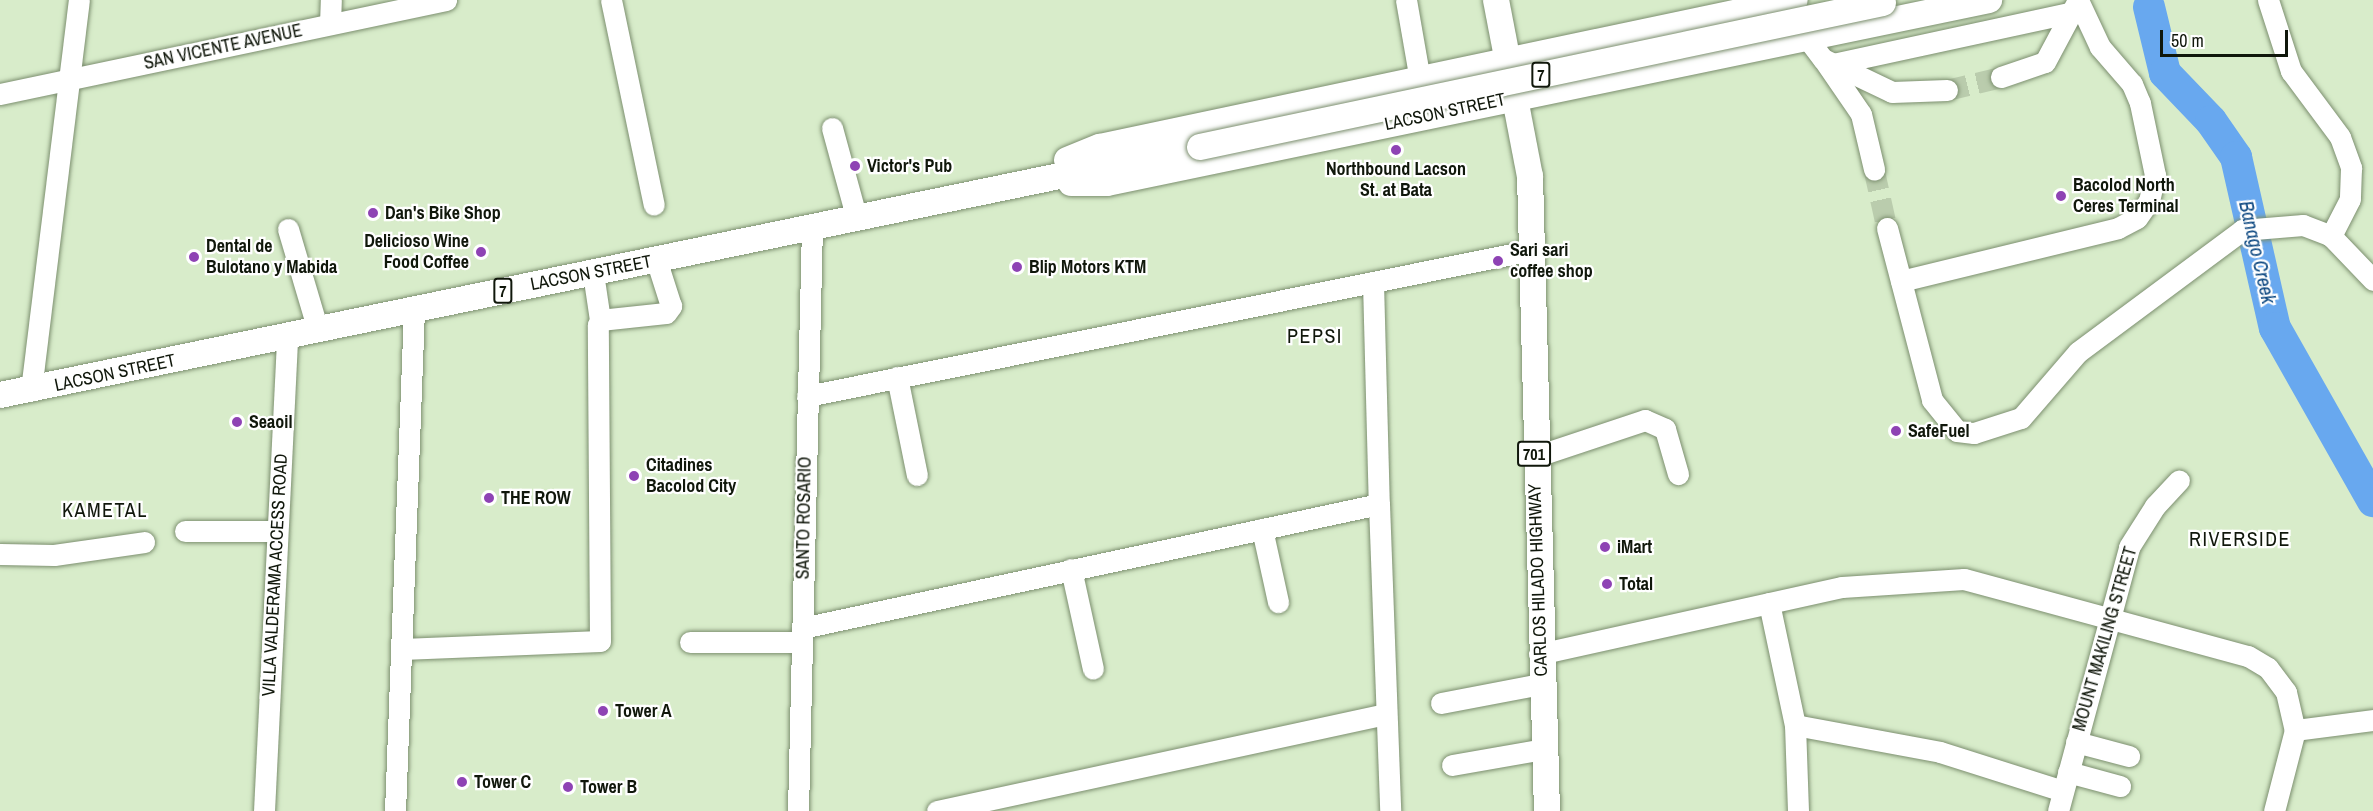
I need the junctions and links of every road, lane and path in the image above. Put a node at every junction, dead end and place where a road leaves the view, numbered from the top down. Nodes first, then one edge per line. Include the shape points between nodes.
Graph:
1 (80, 0) edge
2 (331, 0) edge
3 (446, 0) edge
4 (611, 0) edge
5 (1406, 0) edge
6 (1497, 0) edge
7 (1795, 0) edge
8 (1989, 0) edge
9 (2268, 0) edge
10 (1889, 1) edge
11 (2076, 4) edge
12 (330, 24) junction
13 (1807, 38) junction
14 (1509, 61) junction
15 (1828, 62) junction
16 (2001, 77) tunnel mouth
17 (66, 80) junction
18 (1420, 80) junction
19 (1947, 90) tunnel mouth
20 (0, 94) edge
21 (1517, 97) junction
22 (832, 128) dead end
23 (1874, 169) tunnel mouth
24 (1005, 184) junction
25 (654, 205) dead end
26 (856, 216) junction
27 (812, 226) junction
28 (1887, 228) tunnel mouth
29 (288, 229) dead end
30 (2331, 236) junction
31 (1532, 250) junction
32 (656, 260) junction
33 (593, 273) junction
34 (2373, 280) edge
35 (1901, 281) junction
36 (1373, 282) junction
37 (414, 309) junction
38 (600, 320) junction
39 (318, 330) junction
40 (287, 338) junction
41 (897, 377) junction
42 (31, 390) junction
43 (0, 395) edge
44 (807, 396) junction
45 (1534, 457) junction
46 (1678, 474) dead end
47 (917, 475) dead end
48 (2179, 480) dead end
49 (1379, 504) junction
50 (1262, 529) junction
51 (185, 531) dead end
52 (276, 531) junction
53 (144, 542) dead end
54 (0, 554) edge
55 (1071, 569) junction
56 (1278, 602) dead end
57 (1769, 603) junction
58 (2108, 617) junction
59 (801, 635) junction
60 (690, 642) dead end
61 (402, 649) junction
62 (1539, 654) junction
63 (1093, 669) dead end
64 (1541, 684) junction
65 (1440, 703) dead end
66 (1386, 714) junction
67 (2373, 720) edge
68 (1795, 725) junction
69 (2295, 730) junction
70 (2076, 742) junction
71 (1544, 749) junction
72 (2128, 756) dead end
73 (1452, 765) dead end
74 (2120, 786) dead end
75 (2063, 791) edge
76 (264, 811) edge
77 (395, 811) edge
78 (798, 811) edge
79 (937, 811) edge
80 (1390, 811) edge
81 (1547, 811) edge
82 (1798, 811) edge
83 (2274, 811) edge

1 - 17 street
2 - 12 street
3 - 12 street, SAN VICENTE AVENUE
4 - 25 street
5 - 18 street
6 - 14 main road, CARLOS HILADO HIGHWAY
7 - 14 main road, LACSON STREET / 7
8 - 13 main road, LACSON STREET / 7
9 - 30 street via 2291,71 2340,137 2350,168 2350,199
10 - 24 main road, LACSON STREET / 7, bridge via 1200,147
11 - 15 street
11 - 16 street via 2045,62
11 - 35 street via 2100,46 2132,84 2140,103 2155,175 2149,201 2137,218 2118,228
12 - 17 street, SAN VICENTE AVENUE
13 - 15 street
13 - 21 main road, LACSON STREET / 7
14 - 18 main road, LACSON STREET / 7
14 - 21 main road, CARLOS HILADO HIGHWAY
15 - 19 street via 1892,92
15 - 23 street via 1861,114
17 - 20 street, SAN VICENTE AVENUE
17 - 42 street
18 - 24 main road, LACSON STREET / 7 via 1100,147
21 - 24 main road, LACSON STREET / 7 via 1107,183
21 - 31 main road, CARLOS HILADO HIGHWAY / 701 via 1530,176
22 - 26 street
24 - 26 main road, LACSON STREET / 7
26 - 27 main road, LACSON STREET / 7
27 - 32 main road, LACSON STREET / 7
27 - 44 street, SANTO ROSARIO
28 - 35 street
29 - 39 street
30 - 34 street
30 - 35 street via 2303,225 2250,229 2078,352 2020,418 1974,433 1957,431 1932,400
31 - 36 street
31 - 45 main road, CARLOS HILADO HIGHWAY / 701
32 - 33 main road, LACSON STREET / 7
32 - 38 street via 670,306 666,313
33 - 37 main road, LACSON STREET / 7
33 - 38 street
36 - 41 street
36 - 49 street
37 - 39 main road, LACSON STREET / 7
37 - 61 street
38 - 61 street via 600,641
39 - 40 main road, LACSON STREET / 7
40 - 42 main road, LACSON STREET / 7
40 - 52 street, VILLA VALDERAMA ACCESS ROAD
41 - 44 street
41 - 47 street
42 - 43 main road, LACSON STREET / 7
44 - 59 street, SANTO ROSARIO
45 - 46 street via 1645,420 1665,429
45 - 62 main road, CARLOS HILADO HIGHWAY / 701
48 - 58 street, MOUNT MAKILING STREET via 2154,506 2129,547
49 - 50 street
49 - 66 street
50 - 55 street
50 - 56 street
51 - 52 street
52 - 76 street, VILLA VALDERAMA ACCESS ROAD
53 - 54 street via 54,555
55 - 59 street
55 - 63 street
57 - 58 street via 1900,579 1964,579
57 - 62 street
57 - 68 street
58 - 69 street via 2248,656 2268,668 2286,692
58 - 70 street, MOUNT MAKILING STREET
59 - 60 street
59 - 78 street, SANTO ROSARIO
61 - 77 street
62 - 64 main road, CARLOS HILADO HIGHWAY / 701
64 - 65 street
64 - 71 main road, CARLOS HILADO HIGHWAY / 701
66 - 79 street
66 - 80 street
67 - 69 street
68 - 75 street via 1940,752
68 - 82 street
69 - 83 street
70 - 72 street
70 - 75 street, MOUNT MAKILING STREET
71 - 73 street
71 - 81 main road, CARLOS HILADO HIGHWAY / 701
74 - 75 street

